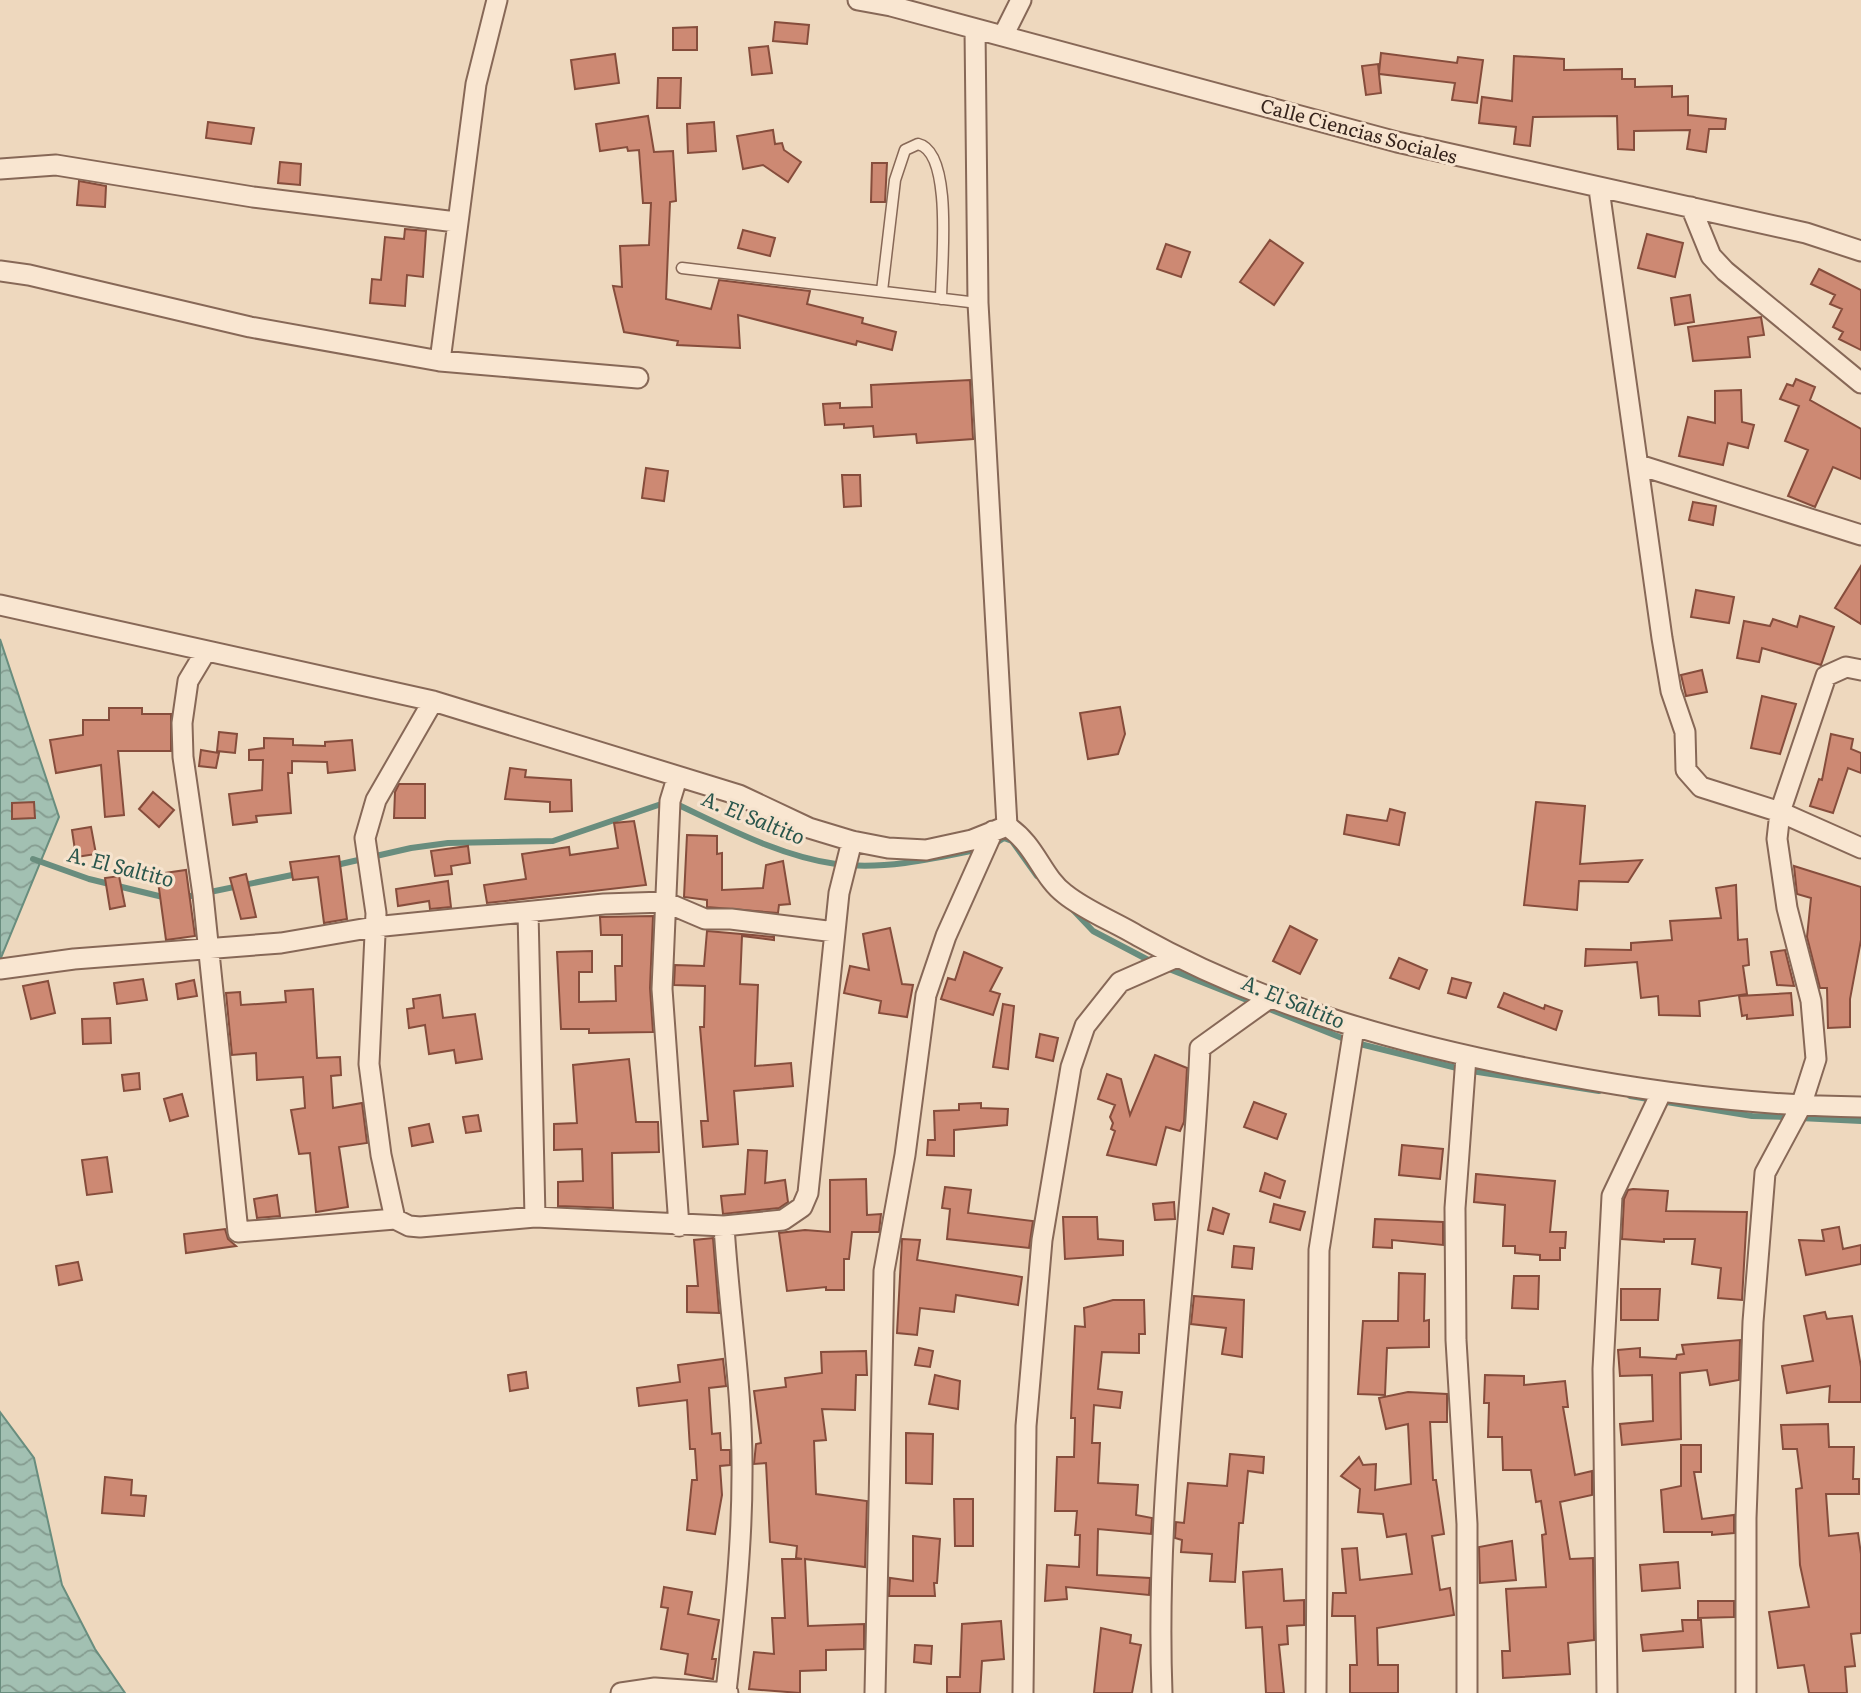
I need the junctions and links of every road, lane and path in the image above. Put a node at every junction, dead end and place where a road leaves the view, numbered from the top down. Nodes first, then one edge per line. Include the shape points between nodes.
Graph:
1 (497, 0) edge
2 (858, 0) edge
3 (1021, 0) edge
4 (975, 29) junction
5 (1003, 36) junction
6 (0, 169) edge
7 (1599, 189) junction
8 (1691, 207) junction
9 (456, 222) junction
10 (1861, 251) edge
11 (682, 268) dead end
12 (0, 271) edge
13 (883, 291) junction
14 (941, 299) junction
15 (978, 303) junction
16 (440, 361) junction
17 (638, 378) dead end
18 (1861, 383) edge
19 (1639, 466) junction
20 (1861, 535) edge
21 (0, 605) edge
22 (206, 651) junction
23 (1861, 670) edge
24 (433, 701) junction
25 (677, 778) junction
26 (1780, 812) junction
27 (1000, 829) junction
28 (852, 841) junction
29 (1861, 848) edge
30 (665, 902) junction
31 (528, 912) junction
32 (374, 927) junction
33 (835, 932) junction
34 (209, 950) junction
35 (1177, 957) junction
36 (0, 969) edge
37 (1270, 998) junction
38 (1354, 1028) junction
39 (1466, 1057) junction
40 (1661, 1093) junction
41 (1801, 1107) junction
42 (1861, 1107) edge
43 (535, 1217) junction
44 (395, 1219) junction
45 (679, 1226) junction
46 (724, 1226) junction
47 (621, 1693) edge
48 (727, 1693) edge
49 (875, 1693) edge
50 (1023, 1693) edge
51 (1163, 1693) edge
52 (1316, 1693) edge
53 (1467, 1693) edge
54 (1607, 1693) edge
55 (1746, 1693) edge

1 - 9 street via 476,84
2 - 4 street, Calle Ciencias Sociales
3 - 5 street
4 - 5 street, Calle Ciencias Sociales
4 - 15 street
5 - 7 street, Calle Ciencias Sociales via 1397,142
6 - 9 street via 56,164 253,197
7 - 8 street, Calle Ciencias Sociales
7 - 19 street
8 - 10 street, Calle Ciencias Sociales via 1806,233
8 - 18 street via 1711,256 1725,271
9 - 16 street
11 - 13 lane
12 - 16 street via 250,327
13 - 14 lane
13 - 14 lane via 895,180 905,150 918,144 930,150 941,175
14 - 15 lane
15 - 27 street
16 - 17 street
19 - 20 street
19 - 26 street via 1671,691 1685,732 1686,770 1701,788
21 - 22 street
22 - 24 street
22 - 34 street via 188,681 182,723
23 - 26 street via 1846,667 1826,676
24 - 25 street
24 - 32 street via 369,820 365,838
25 - 28 street via 739,795 809,828
25 - 30 street via 670,801
26 - 29 street
26 - 41 street via 1777,839 1785,895 1816,1031 1816,1059
27 - 28 street via 926,850
27 - 35 street via 1024,837 1063,893
27 - 49 street via 946,936 926,995 884,1271
28 - 33 street
30 - 31 street
30 - 33 street via 705,919
30 - 45 street via 662,989
31 - 32 street
31 - 43 street
32 - 34 street
32 - 44 street via 369,1064
33 - 46 street via 808,1193 802,1207 783,1220
34 - 36 street
34 - 44 street via 238,1232
35 - 37 street
35 - 50 street via 1120,982 1085,1026 1071,1067 1042,1240 1026,1426
37 - 38 street
37 - 51 street via 1199,1048 1166,1488
38 - 39 street
38 - 52 street via 1319,1250
39 - 40 street
39 - 53 street via 1455,1234 1467,1524
40 - 41 street
40 - 54 street via 1612,1195 1603,1369
41 - 42 street
41 - 55 street via 1765,1173 1746,1518
43 - 44 street via 421,1227
43 - 45 street
45 - 46 street
46 - 48 street via 743,1475
47 - 48 street via 655,1688

